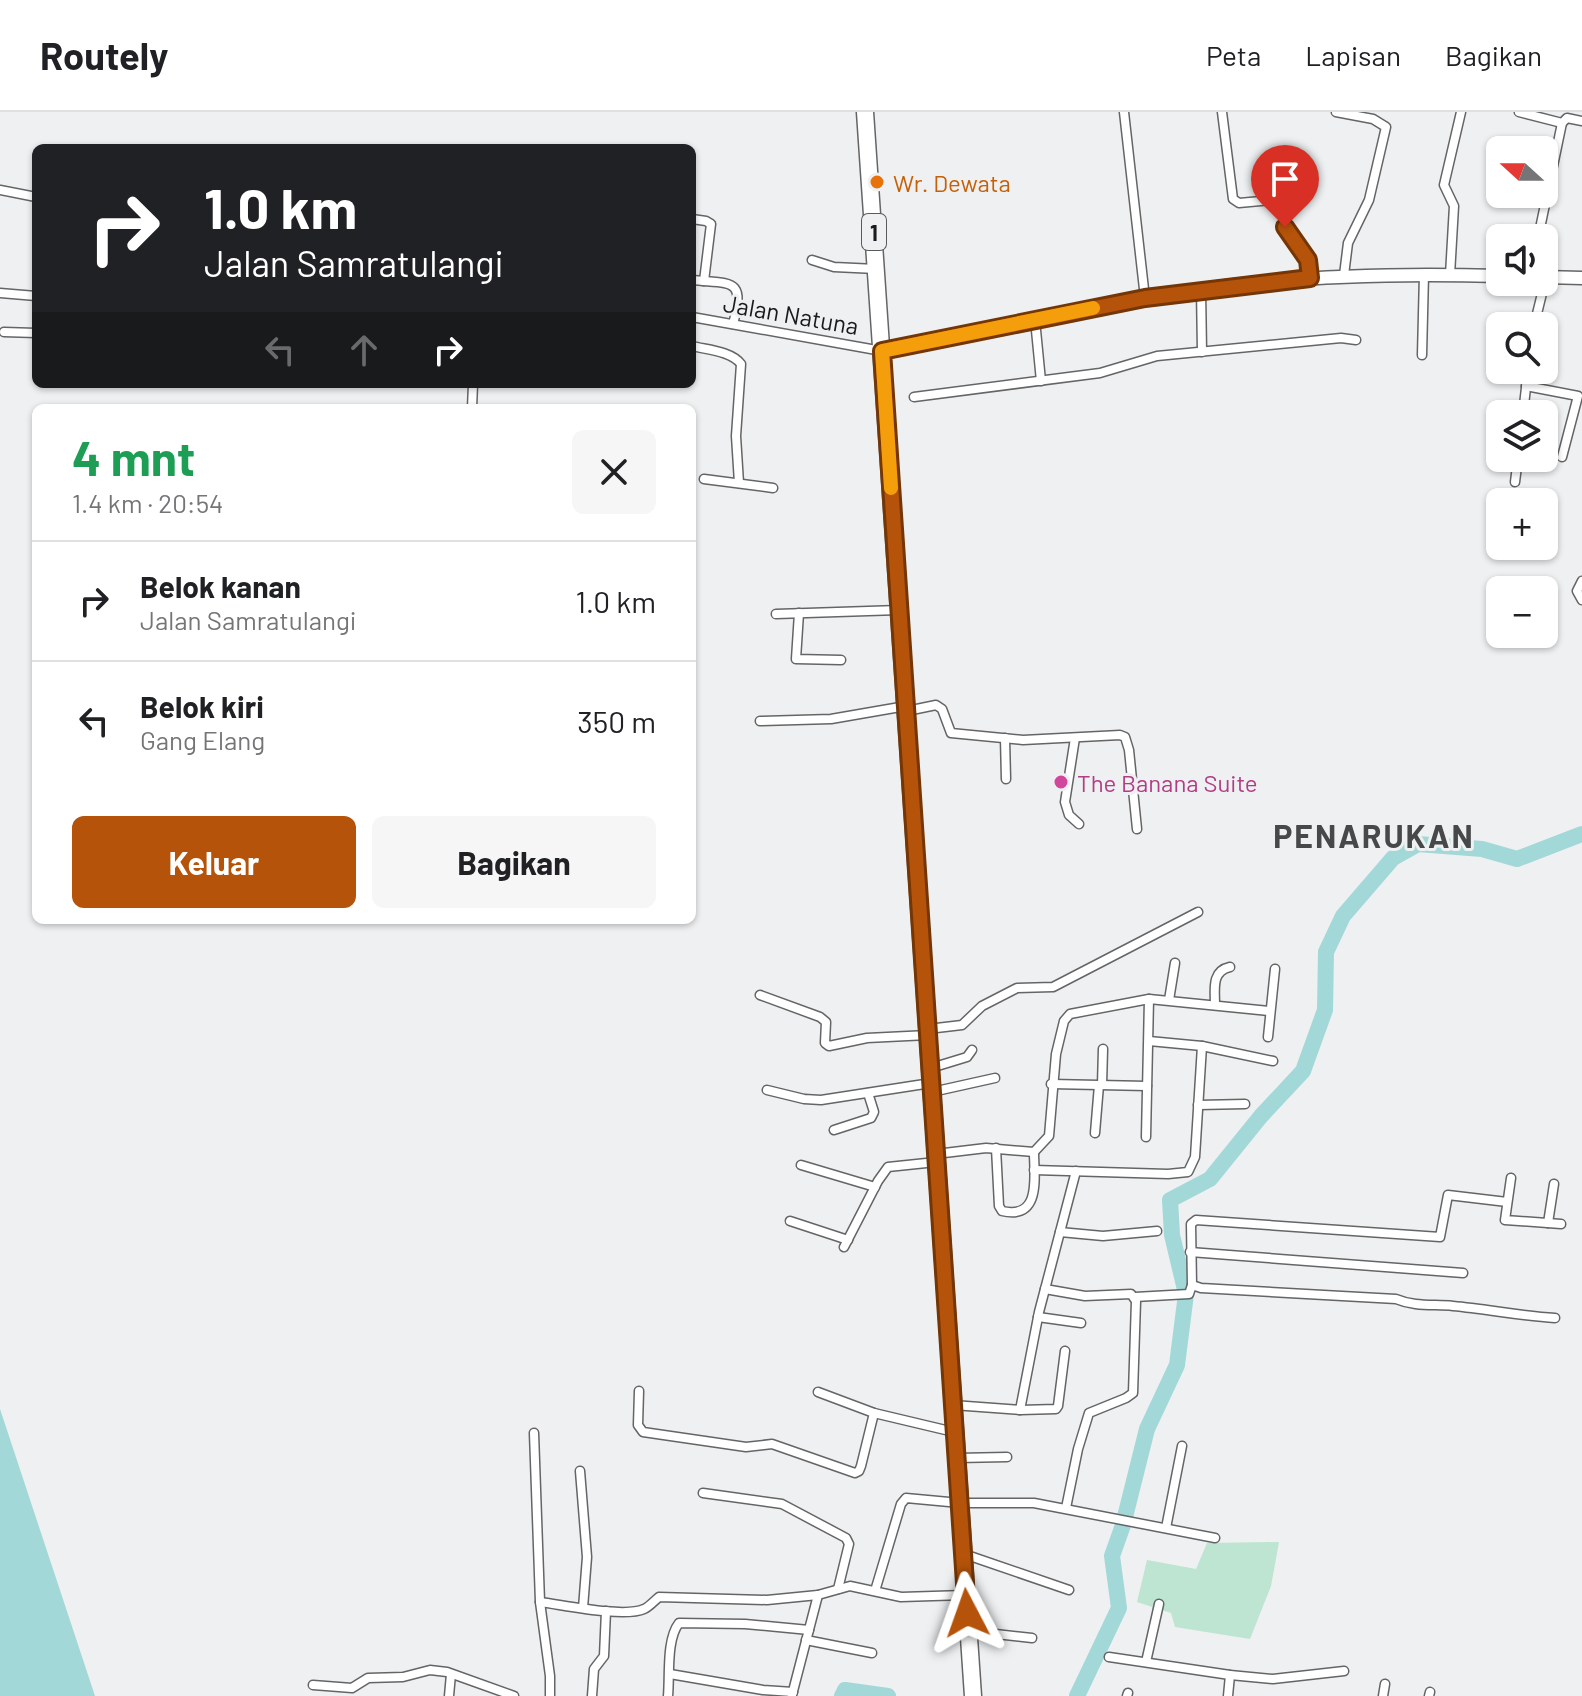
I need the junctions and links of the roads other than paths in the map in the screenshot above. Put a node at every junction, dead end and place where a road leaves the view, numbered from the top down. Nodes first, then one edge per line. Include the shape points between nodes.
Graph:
1 (865, 112) edge
2 (1124, 112) edge
3 (1222, 112) edge
4 (1336, 112) edge
5 (1461, 112) edge
6 (1519, 112) edge
7 (1542, 115) edge
8 (1582, 121) edge
9 (1562, 123) junction
10 (0, 190) edge
11 (32, 196) edge
12 (696, 220) edge
13 (1541, 224) edge
14 (812, 260) dead end
15 (877, 269) junction
16 (1424, 274) junction
17 (1344, 275) junction
18 (1450, 275) junction
19 (1486, 276) edge
20 (1558, 277) edge
21 (1310, 278) junction
22 (1582, 278) edge
23 (696, 280) edge
24 (704, 281) junction
25 (1201, 289) junction
26 (0, 293) edge
27 (32, 296) edge
28 (1145, 298) junction
29 (696, 318) edge
30 (1035, 320) junction
31 (733, 324) junction
32 (4, 332) dead end
33 (32, 333) edge
34 (1356, 340) dead end
35 (696, 347) edge
36 (882, 351) junction
37 (1202, 352) junction
38 (1422, 355) dead end
39 (1041, 381) junction
40 (1526, 386) joint
41 (914, 397) dead end
42 (1524, 400) edge
43 (1562, 457) dead end
44 (1516, 472) edge
45 (704, 479) dead end
46 (1515, 482) dead end
47 (739, 483) junction
48 (773, 488) dead end
49 (1582, 581) edge
50 (1582, 600) edge
51 (900, 610) junction
52 (799, 613) junction
53 (776, 614) dead end
54 (841, 660) dead end
55 (907, 708) junction
56 (760, 721) dead end
57 (1005, 738) junction
58 (1075, 738) junction
59 (1006, 779) dead end
60 (1079, 824) dead end
61 (1137, 829) dead end
62 (1198, 912) dead end
63 (1175, 963) dead end
64 (1230, 967) dead end
65 (1275, 969) dead end
66 (760, 995) dead end
67 (1149, 999) junction
68 (1169, 1000) junction
69 (1215, 1005) junction
70 (1269, 1011) junction
71 (928, 1032) junction
72 (1268, 1037) dead end
73 (1149, 1041) junction
74 (1202, 1046) junction
75 (1103, 1049) dead end
76 (972, 1050) dead end
77 (1273, 1061) dead end
78 (995, 1078) dead end
79 (931, 1081) junction
80 (1051, 1084) junction
81 (1100, 1085) junction
82 (1147, 1086) junction
83 (767, 1090) dead end
84 (868, 1093) junction
85 (1245, 1104) dead end
86 (1198, 1105) junction
87 (834, 1130) dead end
88 (1095, 1133) dead end
89 (1146, 1137) dead end
90 (996, 1148) junction
91 (1034, 1152) junction
92 (937, 1158) junction
93 (801, 1165) dead end
94 (1034, 1170) junction
95 (1076, 1171) junction
96 (1511, 1178) dead end
97 (1554, 1184) dead end
98 (875, 1187) junction
99 (1507, 1202) junction
100 (790, 1221) dead end
101 (1548, 1223) junction
102 (1561, 1224) dead end
103 (1157, 1231) dead end
104 (1060, 1232) junction
105 (1190, 1252) junction
106 (1463, 1273) dead end
107 (1045, 1289) junction
108 (1190, 1290) junction
109 (1135, 1297) junction
110 (1038, 1317) junction
111 (1555, 1318) dead end
112 (1081, 1323) dead end
113 (1065, 1351) dead end
114 (639, 1391) dead end
115 (818, 1392) dead end
116 (953, 1405) junction
117 (1020, 1410) junction
118 (874, 1413) junction
119 (955, 1432) junction
120 (534, 1433) dead end
121 (1182, 1446) dead end
122 (1007, 1457) dead end
123 (957, 1458) junction
124 (580, 1471) dead end
125 (703, 1493) dead end
126 (960, 1503) junction
127 (1066, 1508) junction
128 (1166, 1528) junction
129 (1215, 1538) dead end
130 (963, 1553) junction
131 (838, 1589) junction
132 (1069, 1590) dead end
133 (875, 1591) junction
134 (818, 1595) junction
135 (966, 1595) junction
136 (540, 1602) junction
137 (1159, 1604) dead end
138 (583, 1608) junction
139 (606, 1611) junction
140 (969, 1631) junction
141 (808, 1635) junction
142 (1032, 1638) dead end
143 (872, 1653) dead end
144 (1109, 1657) dead end
145 (1146, 1662) junction
146 (1344, 1671) dead end
147 (451, 1674) junction
148 (670, 1674) junction
149 (1230, 1675) junction
150 (1385, 1684) dead end
151 (313, 1685) dead end
152 (495, 1692) edge
153 (792, 1694) edge
154 (449, 1696) edge
155 (514, 1696) edge
156 (550, 1696) edge
157 (592, 1696) edge
158 (668, 1696) edge
159 (973, 1696) edge
160 (1228, 1696) edge
161 (1383, 1696) edge

1 - 15 highway, 1
2 - 28 street
3 - 21 street via 1233,199 1282,199 1285,227 1308,260
4 - 17 street via 1384,124 1386,131 1369,200 1351,233
5 - 18 street via 1444,185 1454,206
6 - 7 street
7 - 9 street
8 - 9 street via 1567,118
9 - 13 street
10 - 11 street
12 - 24 street via 711,224
14 - 15 street
15 - 36 highway, 1
16 - 17 main road
16 - 18 main road
16 - 38 street
17 - 21 main road
18 - 19 main road
20 - 22 main road
21 - 25 main road
23 - 24 street
24 - 31 street via 726,282 737,291
25 - 28 main road
25 - 37 street
26 - 27 street
28 - 30 main road
29 - 31 street, Jalan Natuna
30 - 36 main road
30 - 39 street
31 - 36 street, Jalan Natuna
32 - 33 street
34 - 37 street
35 - 47 street via 741,364
36 - 51 highway, 1
37 - 39 street via 1157,356 1100,373
39 - 41 street
40 - 42 street
40 - 43 street via 1578,396
44 - 46 street
45 - 47 street
47 - 48 street
49 - 50 street via 1577,591
51 - 52 street
51 - 55 highway, 1
52 - 53 street
52 - 54 street via 796,659
55 - 56 street via 831,719
55 - 57 street via 936,705 951,733
55 - 71 highway, 1
57 - 58 street
57 - 59 street
58 - 60 street via 1065,802
58 - 61 street via 1120,735 1128,741
62 - 71 street via 1053,987 1017,988 982,1006 962,1025
63 - 68 street
64 - 69 street via 1217,975
65 - 70 street
66 - 71 street via 820,1017 826,1022 829,1046
67 - 68 street
67 - 73 street
67 - 80 street via 1068,1015
68 - 69 street
69 - 70 street
70 - 72 street
71 - 79 highway, 1
73 - 74 street
73 - 82 street
74 - 77 street
74 - 86 street
75 - 81 street
76 - 79 street
78 - 79 street
79 - 84 street
79 - 92 highway, 1
80 - 81 street
80 - 91 street via 1049,1136
81 - 82 street
81 - 88 street
82 - 89 street
83 - 84 street via 821,1100
84 - 87 street via 871,1118
85 - 86 street
86 - 95 street via 1195,1157 1188,1172
90 - 91 street
90 - 92 street
90 - 94 street via 1002,1211 1019,1211 1029,1204
91 - 94 street
92 - 98 street via 888,1167
92 - 116 highway, 1
93 - 98 street
94 - 95 street
95 - 104 street
96 - 99 street
97 - 101 street
98 - 100 street via 846,1244
99 - 101 street via 1505,1220
99 - 105 street via 1448,1195 1440,1237 1196,1220 1191,1224
101 - 102 street
103 - 104 street via 1103,1236
104 - 107 street
105 - 106 street
105 - 108 street
107 - 109 street
107 - 110 street
108 - 109 street
108 - 111 street via 1388,1299
109 - 127 street via 1133,1393 1089,1413
110 - 112 street
110 - 117 street
113 - 117 street via 1057,1408
114 - 118 street via 638,1425 643,1432 746,1447 772,1444 855,1473
115 - 118 street
116 - 117 street
116 - 119 highway, 1
118 - 119 street
119 - 123 highway, 1
120 - 136 street
121 - 128 street
122 - 123 street
123 - 126 highway, 1
124 - 138 street via 587,1557
125 - 131 street via 782,1504 846,1538
126 - 127 street
126 - 130 highway, 1
126 - 133 street via 903,1500
127 - 128 street
128 - 129 street
130 - 132 street
130 - 135 highway, 1
131 - 133 street
131 - 134 street
133 - 135 street via 901,1597
134 - 139 street via 767,1600 662,1597 644,1609
134 - 141 street
135 - 140 highway, 1
136 - 138 street
136 - 156 street
137 - 145 street
138 - 139 street
139 - 157 street via 604,1656 594,1669
140 - 142 street
140 - 159 highway, 1
141 - 143 street
141 - 148 street via 736,1623 679,1623
141 - 153 street
144 - 145 street
145 - 149 street
146 - 149 street via 1273,1679
147 - 151 street via 430,1670 368,1678 352,1688
147 - 152 street
147 - 154 street
148 - 153 street
148 - 158 street
149 - 160 street
150 - 161 street
152 - 155 street

